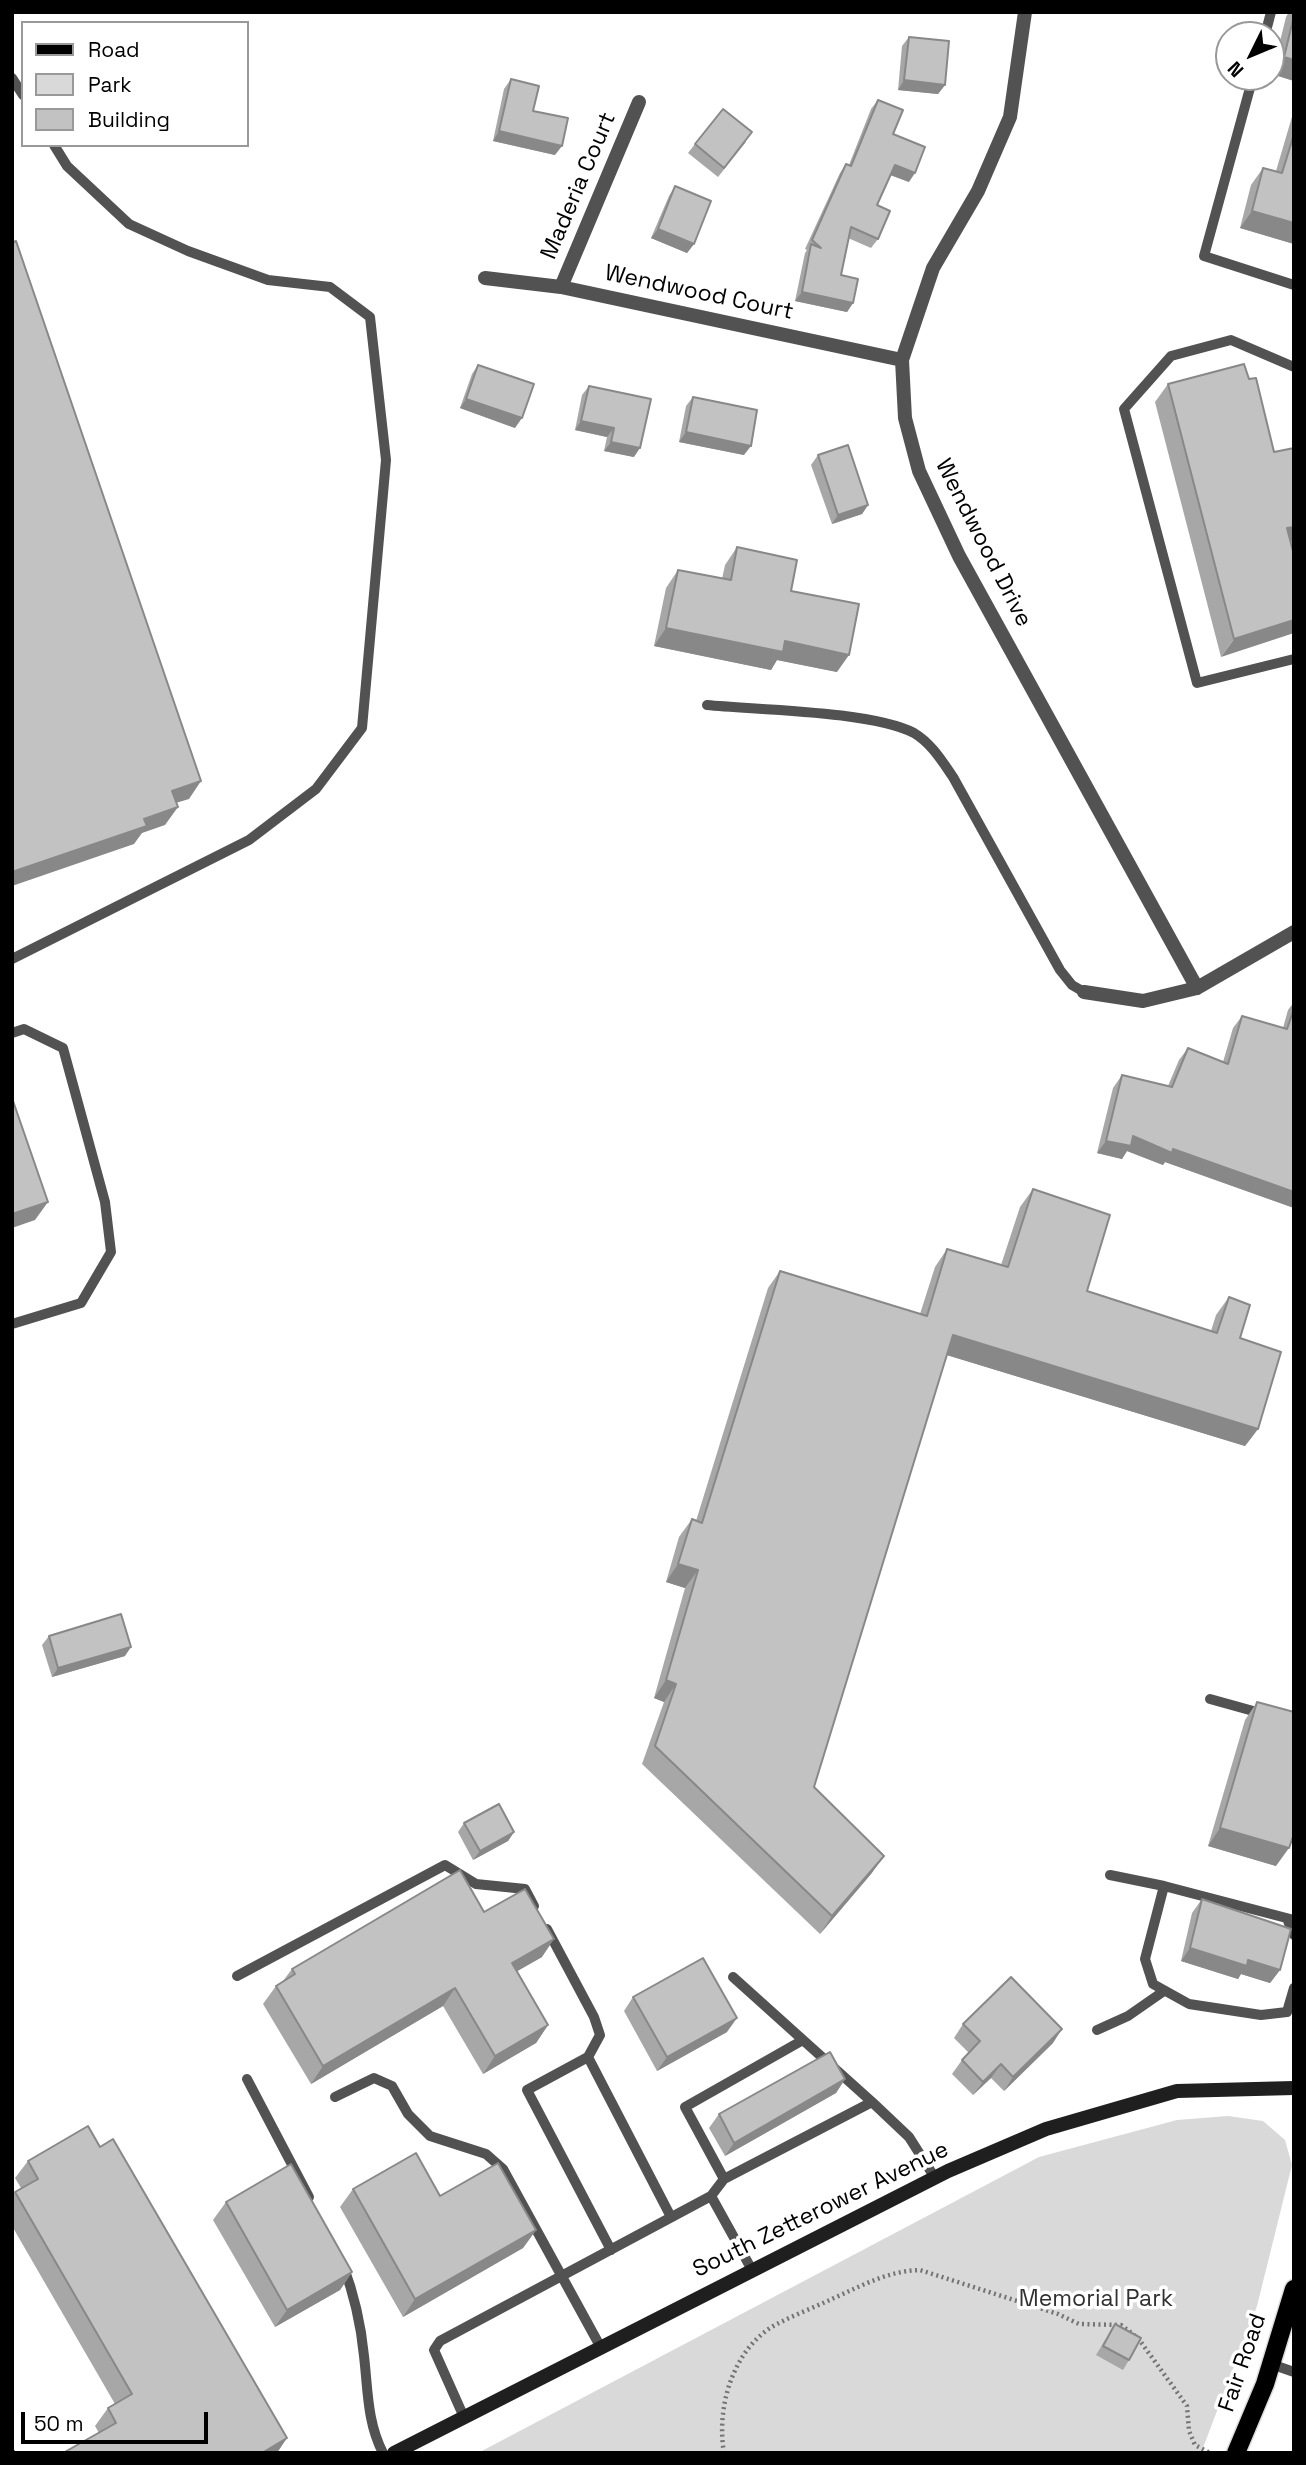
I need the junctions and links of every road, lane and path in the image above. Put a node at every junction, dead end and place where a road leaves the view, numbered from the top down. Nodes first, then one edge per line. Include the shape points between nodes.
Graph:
1 (1025, 12) edge
2 (1249, 91) edge
3 (639, 102) dead end
4 (55, 147) edge
5 (485, 278) dead end
6 (1294, 285) edge
7 (561, 287) junction
8 (902, 360) junction
9 (1294, 367) edge
10 (1294, 659) edge
11 (707, 705) dead end
12 (1294, 932) edge
13 (12, 959) edge
14 (1197, 988) junction
15 (1083, 992) joint
16 (12, 1033) edge
17 (12, 1324) edge
18 (1210, 1699) dead end
19 (1282, 1720) edge
20 (1110, 1875) dead end
21 (1164, 1886) junction
22 (538, 1912) edge
23 (1291, 1920) edge
24 (544, 1924) edge
25 (1294, 1935) edge
26 (237, 1976) dead end
27 (733, 1978) dead end
28 (1294, 1988) edge
29 (1164, 1991) junction
30 (1097, 2030) dead end
31 (803, 2040) junction
32 (587, 2057) junction
33 (247, 2079) dead end
34 (1294, 2088) edge
35 (335, 2097) dead end
36 (872, 2102) junction
37 (935, 2178) junction
38 (724, 2179) junction
39 (711, 2196) junction
40 (318, 2214) edge
41 (671, 2217) junction
42 (337, 2250) edge
43 (611, 2250) junction
44 (752, 2270) junction
45 (564, 2276) junction
46 (1294, 2289) edge
47 (600, 2346) junction
48 (1271, 2364) junction
49 (1294, 2372) edge
50 (463, 2415) junction
51 (383, 2453) edge
52 (394, 2453) edge
53 (724, 2453) edge
54 (1210, 2453) edge
55 (1236, 2453) edge

1 - 8 street, Wendwood Drive via 1010,117 978,191 933,268
2 - 6 lane via 1204,256
3 - 7 street, Maderia Court
4 - 13 lane via 66,166 129,224 268,280 330,287 370,317 386,460 362,728 316,789 249,840
5 - 7 street, Wendwood Court
7 - 8 street, Wendwood Court
8 - 14 street, Wendwood Drive via 905,418 919,471 959,556
9 - 10 lane via 1231,340 1171,356 1124,410 1197,683
11 - 15 lane via 861,719 916,734 953,777 1060,970
12 - 14 street
14 - 15 street via 1143,1001
16 - 17 lane via 24,1029 63,1048 105,1202 111,1252 81,1303
18 - 19 lane
20 - 21 lane
21 - 23 lane
21 - 29 lane via 1145,1959 1153,1984
22 - 26 lane via 525,1889 476,1884 444,1865
23 - 25 lane
24 - 32 lane via 600,2035
27 - 31 lane
28 - 29 lane via 1287,2012 1261,2015 1189,2004
29 - 30 lane
31 - 36 lane
31 - 38 lane via 685,2107
32 - 41 lane
32 - 43 lane via 527,2090
33 - 40 lane
34 - 37 street, South Zetterower Avenue via 1177,2091 1046,2129
35 - 45 lane via 373,2078 392,2086 408,2114 430,2136 486,2154 503,2169
36 - 37 lane via 909,2137
36 - 38 lane
37 - 44 street, South Zetterower Avenue
38 - 39 lane
39 - 41 lane
39 - 44 lane
41 - 43 lane
42 - 51 lane via 353,2290 370,2423
43 - 45 lane
44 - 47 street, South Zetterower Avenue
45 - 47 lane
45 - 50 lane via 440,2341 435,2350 437,2361
46 - 48 main road, Fair Road
47 - 50 street, South Zetterower Avenue
48 - 49 lane
48 - 55 main road, Fair Road
50 - 52 street, South Zetterower Avenue
53 - 54 path via 726,2403 733,2372 749,2347 773,2326 867,2283 897,2271 920,2270 1079,2324 1121,2325 1172,2382 1187,2406 1195,2445

